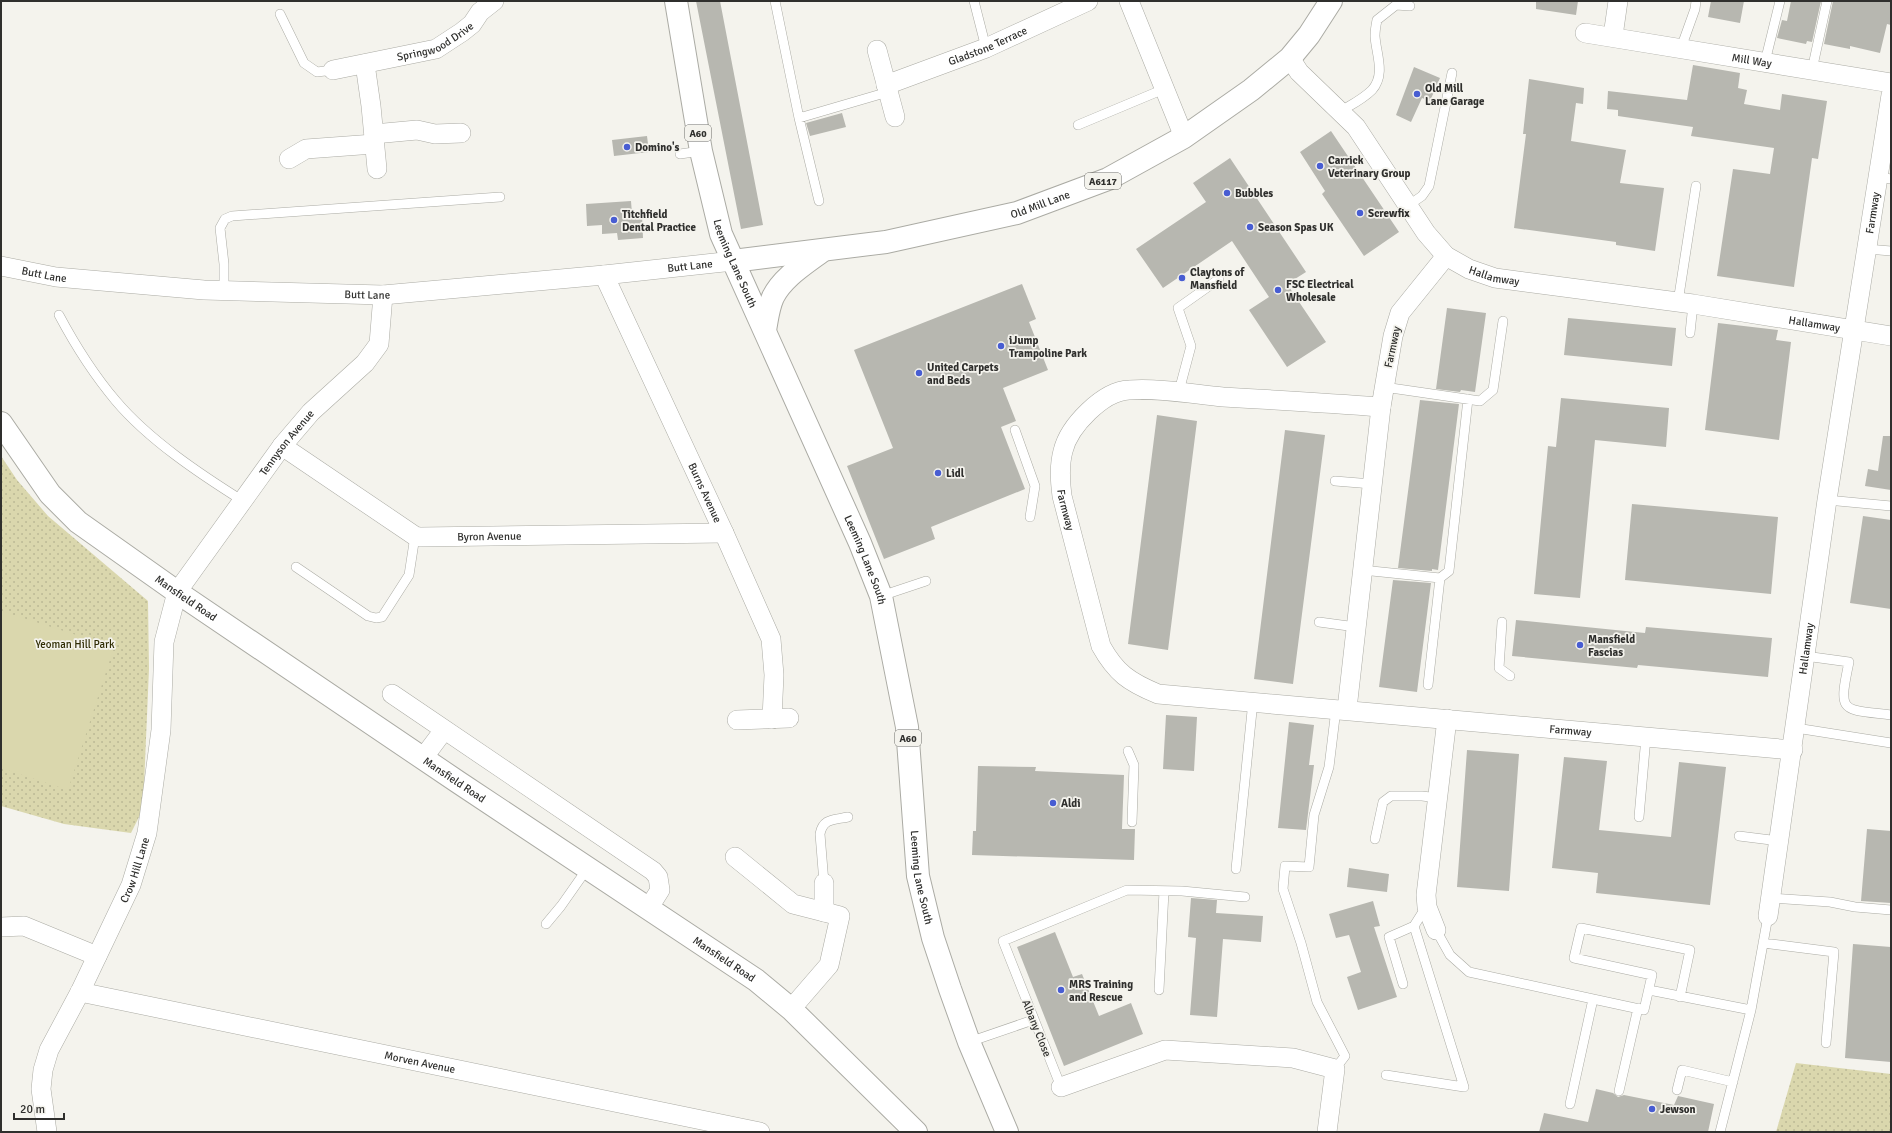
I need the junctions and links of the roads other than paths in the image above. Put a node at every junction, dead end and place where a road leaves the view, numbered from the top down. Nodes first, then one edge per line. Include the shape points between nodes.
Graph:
1 (494, 1) edge
2 (676, 1) edge
3 (775, 1) edge
4 (974, 1) edge
5 (1088, 1) edge
6 (1130, 1) edge
7 (1331, 1) edge
8 (1618, 1) edge
9 (1696, 1) edge
10 (1780, 1) edge
11 (1827, 1) edge
12 (1410, 6) dead end
13 (280, 14) dead end
14 (1585, 33) dead end
15 (1613, 36) junction
16 (986, 48) junction
17 (1681, 48) junction
18 (876, 50) dead end
19 (1290, 58) junction
20 (1765, 62) junction
21 (365, 64) junction
22 (333, 70) joint
23 (1812, 70) junction
24 (1452, 73) dead end
25 (1891, 85) edge
26 (887, 88) junction
27 (1164, 89) junction
28 (1341, 111) junction
29 (895, 117) dead end
30 (799, 118) junction
31 (1078, 124) dead end
32 (461, 133) dead end
33 (1184, 137) junction
34 (374, 139) junction
35 (289, 159) dead end
36 (377, 169) dead end
37 (1885, 178) edge
38 (1696, 186) dead end
39 (500, 197) dead end
40 (819, 201) dead end
41 (1409, 205) junction
42 (1867, 248) junction
43 (822, 250) junction
44 (1891, 251) edge
45 (1446, 256) junction
46 (733, 261) junction
47 (1, 266) edge
48 (604, 276) junction
49 (1219, 279) dead end
50 (224, 291) junction
51 (383, 295) junction
52 (1686, 303) junction
53 (58, 314) dead end
54 (1503, 321) dead end
55 (764, 330) junction
56 (1853, 331) junction
57 (1690, 333) dead end
58 (1891, 336) edge
59 (1384, 387) junction
60 (1179, 391) junction
61 (1468, 399) junction
62 (1381, 407) junction
63 (1, 423) edge
64 (1016, 430) dead end
65 (282, 446) junction
66 (1335, 481) dead end
67 (1372, 484) junction
68 (1827, 500) junction
69 (243, 501) junction
70 (1891, 506) edge
71 (1030, 517) dead end
72 (724, 533) junction
73 (415, 536) junction
74 (296, 567) dead end
75 (1362, 570) junction
76 (1440, 578) junction
77 (926, 581) dead end
78 (177, 592) junction
79 (881, 596) junction
80 (1319, 622) dead end
81 (1502, 622) dead end
82 (1356, 627) junction
83 (1805, 656) junction
84 (1510, 676) dead end
85 (1428, 685) dead end
86 (392, 694) dead end
87 (1253, 701) junction
88 (1342, 709) junction
89 (1891, 715) edge
90 (1447, 719) junction
91 (737, 720) dead end
92 (1796, 728) junction
93 (444, 730) junction
94 (1646, 737) junction
95 (1891, 743) edge
96 (1793, 750) junction
97 (1128, 751) dead end
98 (423, 758) junction
99 (1438, 798) junction
100 (848, 817) dead end
101 (1639, 817) dead end
102 (1132, 822) dead end
103 (1740, 836) dead end
104 (1375, 839) dead end
105 (1779, 841) junction
106 (735, 857) dead end
107 (587, 869) junction
108 (1236, 869) dead end
109 (824, 883) joint
110 (1164, 891) junction
111 (1245, 897) dead end
112 (1427, 907) junction
113 (1770, 907) junction
114 (648, 909) junction
115 (1891, 910) edge
116 (824, 912) junction
117 (546, 924) dead end
118 (1414, 926) junction
119 (1, 928) edge
120 (1436, 930) joint
121 (1763, 943) junction
122 (98, 956) junction
123 (1403, 984) dead end
124 (1159, 990) dead end
125 (1649, 990) junction
126 (80, 992) junction
127 (1680, 997) junction
128 (1593, 999) junction
129 (1638, 1008) junction
130 (791, 1009) junction
131 (1751, 1010) junction
132 (1033, 1020) junction
133 (969, 1042) junction
134 (1826, 1043) dead end
135 (1335, 1069) junction
136 (1386, 1075) dead end
137 (1733, 1082) junction
138 (1061, 1087) joint
139 (1677, 1090) dead end
140 (1619, 1091) dead end
141 (1570, 1104) dead end
142 (47, 1132) edge
143 (760, 1132) edge
144 (916, 1132) edge
145 (1007, 1132) edge
146 (1327, 1132) edge
147 (1720, 1132) edge

1 - 21 street, Springwood Drive via 480,12 472,24 436,49
2 - 46 main road, Leeming Lane South / A60 via 691,153
3 - 30 lane
4 - 16 lane
5 - 16 street, Gladstone Terrace
6 - 27 street
7 - 19 main road, Old Mill Lane / A6117
8 - 15 street
9 - 17 lane
10 - 20 lane
11 - 23 lane
12 - 28 lane via 1396,5 1377,20 1375,36 1379,75 1372,89
13 - 22 lane via 304,63 317,72
14 - 15 street, Mill Way
15 - 17 street, Mill Way
16 - 26 street, Gladstone Terrace
17 - 20 street, Mill Way
18 - 26 street
19 - 28 street, Hallamway via 1300,72
19 - 33 main road, Old Mill Lane / A6117 via 1251,90
20 - 23 street, Mill Way
21 - 22 street, Springwood Drive
21 - 34 street
23 - 25 street, Mill Way
24 - 41 lane via 1429,186 1422,196
25 - 37 street, Farmway
26 - 29 street
26 - 30 lane
27 - 31 lane
27 - 33 street
28 - 41 street, Hallamway via 1356,127
30 - 40 lane
32 - 34 street via 435,134 417,130
33 - 43 main road, Old Mill Lane / A6117 via 1108,179 1017,213 886,242
34 - 35 street via 306,149
34 - 36 street
37 - 42 street, Farmway
38 - 52 lane
39 - 50 lane via 232,216 225,219 220,228
41 - 45 street, Hallamway via 1426,233
42 - 44 lane
42 - 56 street, Farmway
43 - 46 main road, Old Mill Lane / A6117
43 - 55 main road via 786,279 779,288 769,306
45 - 52 street, Hallamway via 1469,269 1495,278
45 - 59 street, Farmway via 1400,313
46 - 48 street, Butt Lane
46 - 55 main road, Leeming Lane South / A60
47 - 50 street, Butt Lane via 56,277
48 - 51 street, Butt Lane
48 - 72 street, Burns Avenue
49 - 60 lane via 1178,308 1191,346
50 - 51 street, Butt Lane
51 - 65 street, Tennyson Avenue via 379,344 364,363 311,412
52 - 56 street, Hallamway
52 - 57 lane
53 - 69 lane via 74,343 116,401 150,434 204,476
54 - 61 lane via 1493,390 1480,401
55 - 79 main road, Leeming Lane South / A60 via 857,536
56 - 58 street
56 - 68 street, Hallamway
59 - 61 lane
59 - 62 street, Farmway
60 - 62 street, Farmway
60 - 87 street, Farmway via 1128,390 1110,396 1090,409 1076,425 1063,449 1059,474 1062,496 1101,646 1123,676 1138,686 1158,694
61 - 76 lane via 1449,571
62 - 67 street, Farmway
63 - 78 main road, Mansfield Road via 50,494 78,522
64 - 71 lane via 1035,486
65 - 69 street, Tennyson Avenue
65 - 73 street
66 - 67 lane
67 - 75 street, Farmway
68 - 70 lane
68 - 83 street, Hallamway
69 - 78 street, Tennyson Avenue
72 - 73 street, Byron Avenue
72 - 91 street, Burns Avenue via 771,640 780,719
73 - 74 lane via 409,575 382,617 368,616
75 - 76 lane
75 - 82 street, Farmway
76 - 85 lane
77 - 79 lane
78 - 98 main road, Mansfield Road
78 - 122 street, Crow Hill Lane via 164,642 161,730 147,832 131,885
79 - 133 main road, Leeming Lane South / A60 via 907,728 918,876 933,938
80 - 82 lane
81 - 84 lane via 1499,668
82 - 88 street, Farmway
83 - 89 lane via 1849,662 1843,695 1844,704 1852,710
83 - 92 street, Hallamway
86 - 93 street
87 - 88 street, Farmway
87 - 108 lane
88 - 90 street, Farmway
88 - 135 lane via 1329,767 1314,815 1308,867 1285,866 1283,889 1317,1002 1345,1056
90 - 94 street, Farmway
90 - 99 street
92 - 95 lane
92 - 96 street, Hallamway
93 - 98 street
93 - 114 street via 653,871 658,877 660,890
94 - 96 street, Farmway
94 - 101 lane
96 - 105 street, Hallamway
97 - 102 lane via 1134,765
98 - 107 main road, Mansfield Road
99 - 104 lane via 1391,796 1383,802
99 - 112 street via 1426,895
100 - 109 lane via 826,822 822,826 820,834
103 - 105 lane
105 - 113 street, Hallamway
106 - 116 street via 793,904
107 - 114 main road, Mansfield Road
107 - 117 lane
109 - 116 street
110 - 111 lane, Albany Close via 1182,890
110 - 124 lane
110 - 132 lane, Albany Close via 1127,890 1003,941
112 - 118 lane
112 - 120 street
113 - 115 lane via 1830,902
113 - 121 lane
114 - 130 main road, Mansfield Road via 756,980
116 - 130 street via 840,916 829,965
118 - 123 lane via 1389,937
118 - 136 lane via 1464,1087
119 - 122 street via 24,926
120 - 128 lane via 1450,955 1470,972
121 - 131 lane
121 - 134 lane via 1834,952
122 - 126 street, Crow Hill Lane
125 - 127 lane
125 - 127 lane via 1652,974 1574,958 1581,928 1690,950
125 - 129 lane via 1644,1010
126 - 142 street, Crow Hill Lane via 49,1050 43,1070 41,1089
126 - 143 street, Morven Avenue
127 - 131 lane
128 - 129 lane
128 - 141 lane
129 - 140 lane
130 - 144 main road, Mansfield Road
131 - 137 lane
132 - 133 lane
132 - 138 lane, Albany Close
133 - 145 main road, Leeming Lane South / A60
135 - 138 street, Albany Close via 1293,1058 1165,1050
135 - 146 street
137 - 139 lane via 1682,1070
137 - 147 lane

